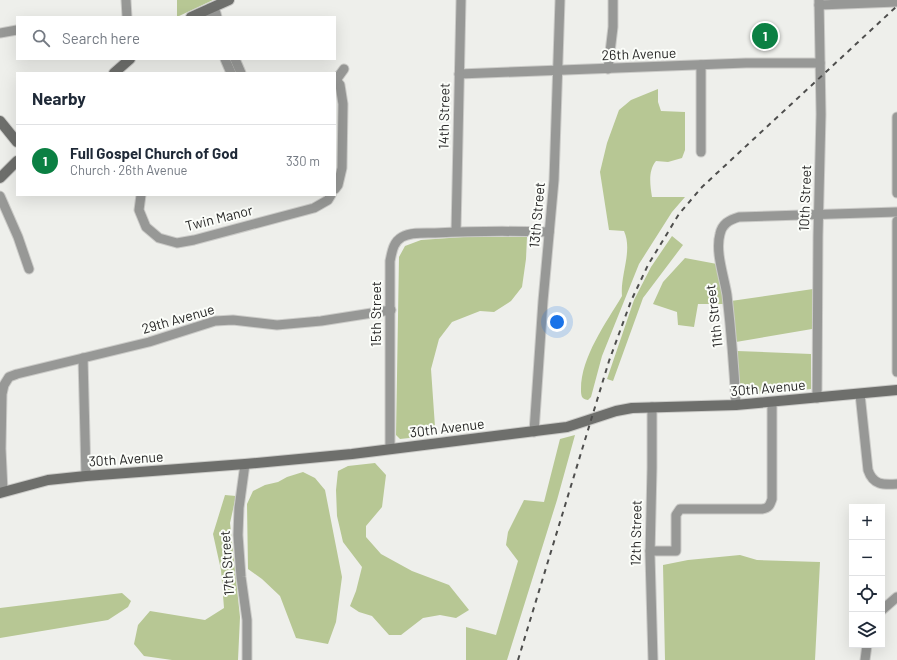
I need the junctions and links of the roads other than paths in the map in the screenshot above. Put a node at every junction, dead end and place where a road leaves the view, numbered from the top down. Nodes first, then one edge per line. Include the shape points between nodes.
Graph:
1 (126, 0) edge
2 (229, 0) edge
3 (461, 0) edge
4 (560, 0) edge
5 (614, 0) edge
6 (897, 2) edge
7 (819, 3) edge
8 (209, 12) edge
9 (127, 16) edge
10 (195, 16) edge
11 (217, 16) edge
12 (16, 30) edge
13 (0, 33) edge
14 (129, 60) edge
15 (225, 60) edge
16 (235, 60) edge
17 (820, 63) junction
18 (701, 65) junction
19 (344, 69) dead end
20 (608, 69) junction
21 (558, 70) junction
22 (115, 72) edge
23 (231, 72) edge
24 (241, 72) edge
25 (459, 74) junction
26 (336, 78) edge
27 (336, 80) edge
28 (897, 117) edge
29 (0, 121) edge
30 (16, 141) edge
31 (701, 152) dead end
32 (16, 162) edge
33 (0, 178) edge
34 (336, 188) edge
35 (897, 193) edge
36 (0, 196) edge
37 (141, 196) edge
38 (330, 196) edge
39 (897, 212) edge
40 (819, 214) junction
41 (897, 221) edge
42 (456, 232) junction
43 (549, 232) junction
44 (29, 269) dead end
45 (391, 310) junction
46 (83, 358) junction
47 (897, 372) edge
48 (897, 390) edge
49 (860, 394) junction
50 (817, 398) junction
51 (772, 402) junction
52 (736, 405) junction
53 (652, 407) junction
54 (534, 432) junction
55 (390, 449) junction
56 (245, 464) junction
57 (86, 476) junction
58 (897, 484) edge
59 (2, 492) edge
60 (650, 551) junction
61 (897, 597) edge
62 (885, 607) edge
63 (866, 648) edge
64 (247, 660) edge
65 (653, 660) edge
66 (864, 660) edge

1 - 9 street
2 - 8 street
3 - 25 street, 14th Street
4 - 21 street, 13th Street
5 - 20 street
6 - 7 street
7 - 17 street, 10th Street
8 - 10 street
8 - 11 street via 216,13
12 - 13 street
14 - 22 street
15 - 23 street
16 - 24 street
17 - 18 street, 26th Avenue
17 - 40 street, 10th Street
18 - 20 street, 26th Avenue
18 - 31 street
19 - 26 street
20 - 21 street, 26th Avenue
21 - 25 street, 26th Avenue
21 - 43 street, 13th Street
25 - 42 street, 14th Street
27 - 34 street via 340,85 343,106 342,168
28 - 35 street
29 - 30 street
32 - 33 street
36 - 44 street
37 - 38 street, Twin Manor via 139,210 146,227 159,238 177,243 314,208
39 - 40 street
40 - 50 street, 10th Street
40 - 52 street, 11th Street via 739,217 730,219 723,226 719,250 732,336
41 - 47 street
42 - 43 street
42 - 45 street, 15th Street via 418,233 402,237 395,243 390,261
43 - 54 street, 13th Street
45 - 46 street, 29th Avenue via 321,321 277,324 216,321 149,342
45 - 55 street, 15th Street
46 - 57 street
46 - 59 street, 29th Avenue via 17,374 9,377 4,385
48 - 49 street, 30th Avenue
49 - 50 street, 30th Avenue
49 - 58 street via 871,478 878,483
50 - 51 street, 30th Avenue
51 - 52 street, 30th Avenue
51 - 60 street via 770,506 762,509 680,509 676,515 676,551
52 - 53 street, 30th Avenue
53 - 54 street, 30th Avenue via 616,411 576,425
53 - 60 street, 12th Street
54 - 55 street, 30th Avenue
55 - 56 street, 30th Avenue
56 - 57 street, 30th Avenue
56 - 64 street, 17th Street via 238,534 247,620
57 - 59 street, 30th Avenue via 48,480
60 - 65 street, 12th Street
61 - 62 street
63 - 66 street

